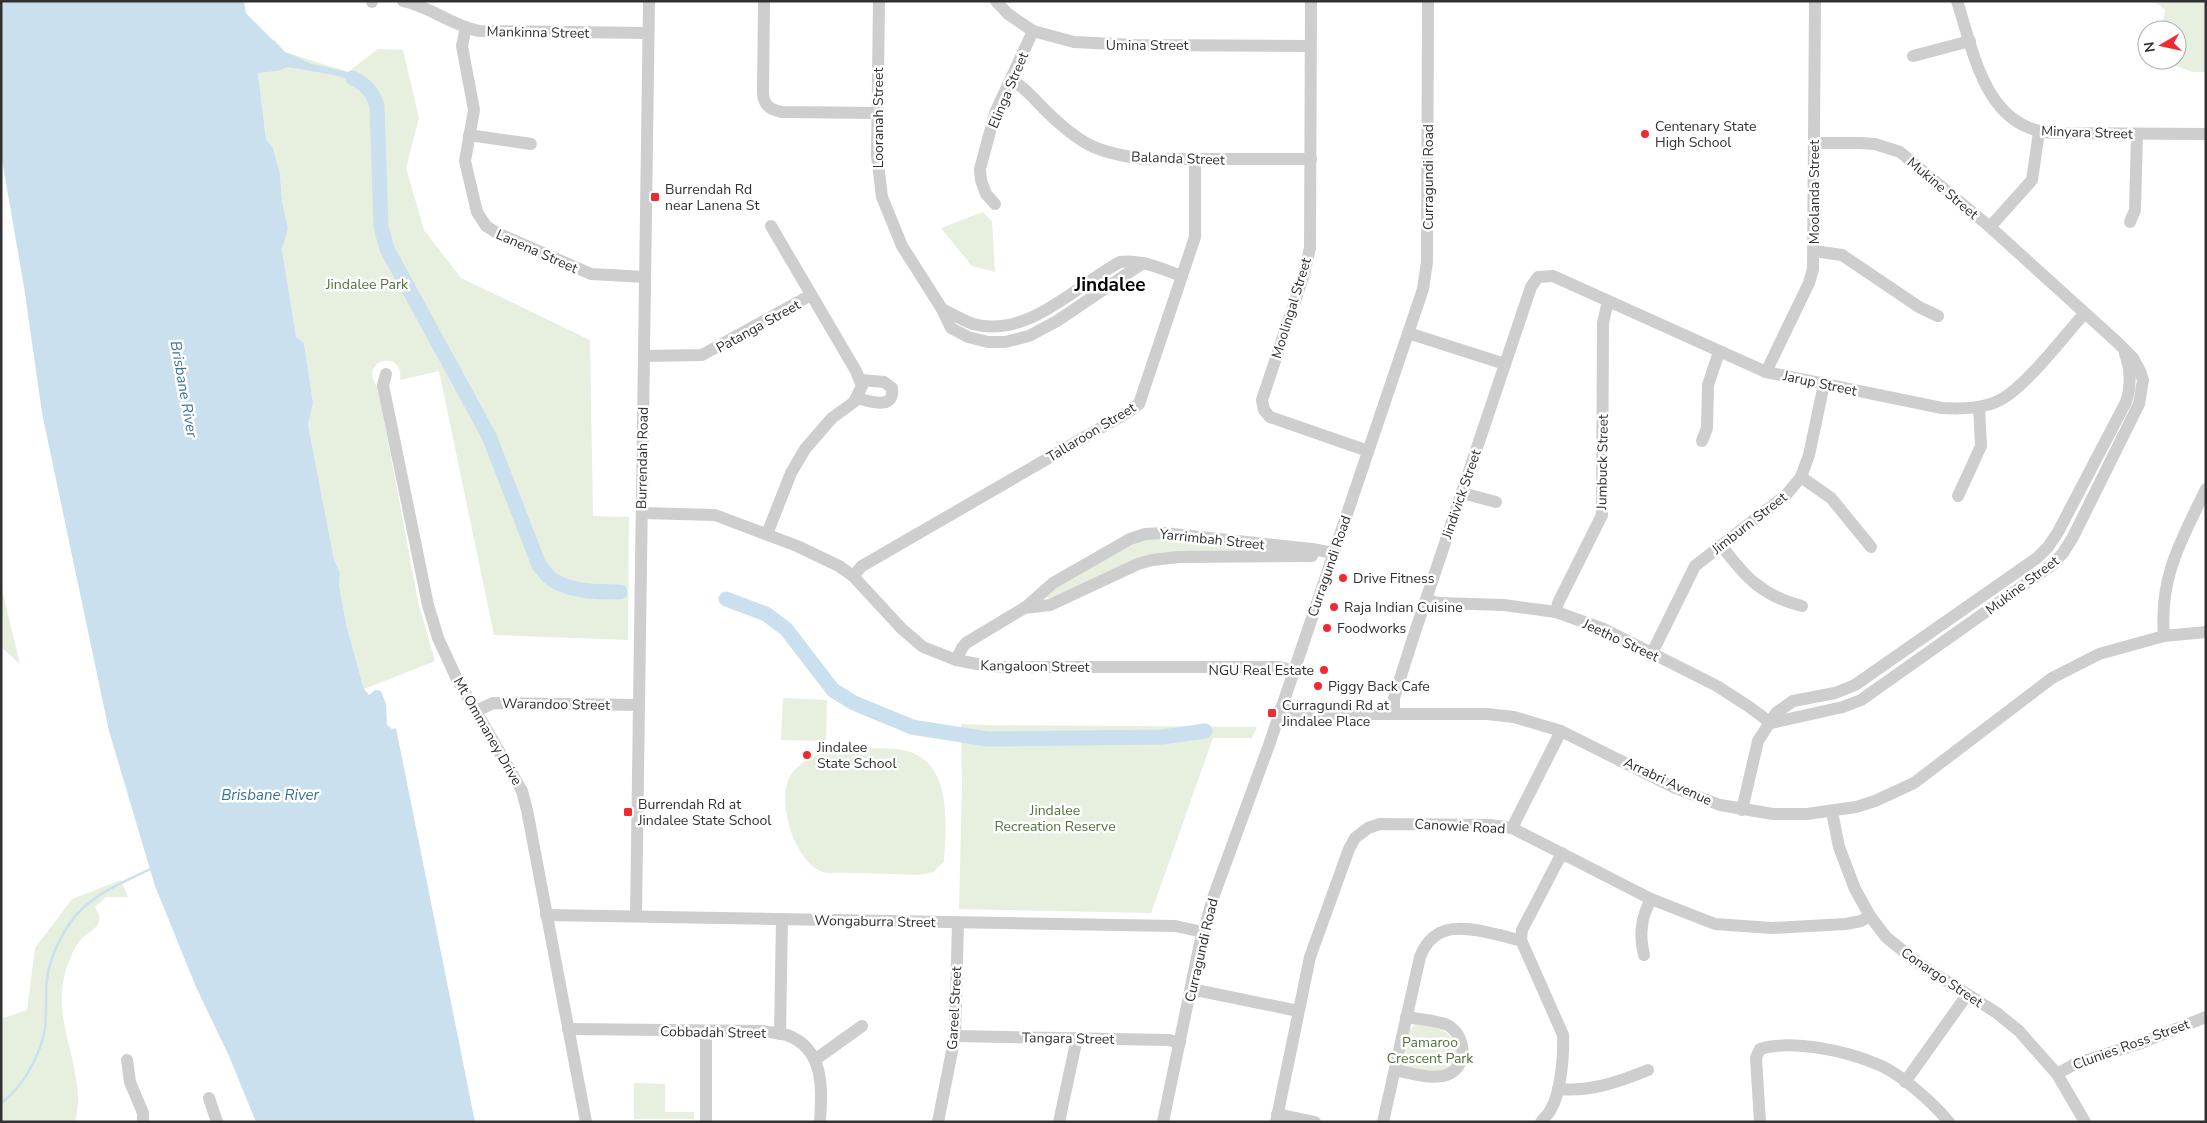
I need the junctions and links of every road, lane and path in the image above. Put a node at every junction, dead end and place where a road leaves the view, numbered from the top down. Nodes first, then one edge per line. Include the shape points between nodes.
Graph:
1 (403, 1) edge
2 (649, 1) edge
3 (764, 1) edge
4 (879, 1) edge
5 (996, 1) edge
6 (1311, 1) edge
7 (1428, 1) edge
8 (1815, 1) edge
9 (1957, 1) edge
10 (466, 27) junction
11 (1034, 31) junction
12 (648, 33) junction
13 (1970, 41) junction
14 (1310, 46) junction
15 (1913, 56) dead end
16 (1012, 80) junction
17 (878, 113) junction
18 (2039, 132) junction
19 (2137, 134) junction
20 (2206, 134) edge
21 (469, 135) junction
22 (1814, 143) junction
23 (531, 144) dead end
24 (1195, 160) junction
25 (1310, 160) junction
26 (995, 204) dead end
27 (2130, 222) dead end
28 (771, 226) dead end
29 (1990, 227) junction
30 (1814, 251) junction
31 (1182, 276) junction
32 (645, 277) junction
33 (1538, 277) joint
34 (811, 296) junction
35 (1608, 301) junction
36 (2084, 314) junction
37 (1938, 316) dead end
38 (1408, 333) junction
39 (1719, 352) junction
40 (644, 356) junction
41 (1505, 364) junction
42 (1766, 372) junction
43 (386, 374) dead end
44 (860, 380) junction
45 (1824, 384) junction
46 (856, 398) junction
47 (1979, 407) junction
48 (1702, 441) dead end
49 (1368, 451) junction
50 (1801, 477) junction
51 (2206, 489) edge
52 (1462, 492) junction
53 (1958, 496) dead end
54 (1496, 502) dead end
55 (642, 513) junction
56 (767, 534) junction
57 (1721, 545) junction
58 (1871, 547) dead end
59 (1333, 558) junction
60 (853, 576) junction
61 (1426, 600) junction
62 (1802, 606) dead end
63 (1022, 609) junction
64 (1556, 612) junction
65 (2206, 632) edge
66 (2164, 636) junction
67 (2206, 639) edge
68 (1652, 653) junction
69 (956, 660) junction
70 (1294, 671) junction
71 (638, 705) junction
72 (1281, 708) junction
73 (476, 712) junction
74 (1394, 714) junction
75 (1771, 723) junction
76 (1562, 731) junction
77 (1742, 810) junction
78 (1832, 812) junction
79 (1512, 828) junction
80 (1562, 853) junction
81 (1650, 899) junction
82 (546, 915) junction
83 (636, 916) junction
84 (1870, 916) junction
85 (782, 919) junction
86 (958, 923) junction
87 (1204, 932) junction
88 (1521, 940) junction
89 (1644, 955) dead end
90 (1191, 989) junction
91 (1966, 995) junction
92 (1298, 1011) junction
93 (1406, 1017) junction
94 (2206, 1017) edge
95 (862, 1026) dead end
96 (568, 1029) junction
97 (706, 1031) junction
98 (780, 1034) junction
99 (955, 1036) junction
100 (1077, 1038) junction
101 (1180, 1043) junction
102 (816, 1059) junction
103 (127, 1060) dead end
104 (1395, 1070) junction
105 (1648, 1070) dead end
106 (2057, 1074) junction
107 (1905, 1082) junction
108 (1558, 1089) junction
109 (209, 1098) dead end
110 (1276, 1118) edge
111 (142, 1122) edge
112 (217, 1122) edge
113 (586, 1122) edge
114 (706, 1122) edge
115 (820, 1122) edge
116 (938, 1122) edge
117 (1059, 1122) edge
118 (1163, 1122) edge
119 (1315, 1122) edge
120 (1383, 1122) edge
121 (1541, 1122) edge
122 (1760, 1122) edge
123 (1949, 1122) edge
124 (2085, 1122) edge

1 - 10 street, Mankinna Street via 423,6
2 - 12 street, Burrendah Road
3 - 17 street via 763,92 768,107 782,112
4 - 17 street, Looranah Street
5 - 11 street, Umina Street via 1008,14
6 - 14 street, Moolingal Street
7 - 38 street, Curragundi Road via 1427,262 1423,289
8 - 22 street, Moolanda Street
9 - 13 street, Minyara Street
10 - 12 street, Mankinna Street via 485,31
10 - 21 street, Lanena Street via 462,46 474,110
11 - 14 street, Umina Street via 1059,40 1089,44
11 - 16 street, Elinga Street
12 - 32 street, Burrendah Road
13 - 15 street
13 - 18 street, Minyara Street via 1986,88 2008,115
14 - 25 street, Moolingal Street
16 - 24 street, Balanda Street via 1024,87 1067,130 1090,147 1119,156
16 - 26 street, Elinga Street via 995,113 980,169 986,194
17 - 31 street, Looranah Street via 877,156 882,197 902,246 942,309 973,324 1009,326 1040,314 1120,262 1143,263
18 - 19 street, Minyara Street
18 - 29 street via 2032,180
19 - 20 street, Minyara Street
19 - 27 street via 2135,210
21 - 23 street
21 - 32 street, Lanena Street via 465,161 474,204 490,230 591,274
22 - 29 street, Mukine Street via 1861,142 1900,152
22 - 30 street, Moolanda Street
24 - 25 street, Balanda Street
24 - 31 street, Tallaroon Street via 1195,237
25 - 49 street, Moolingal Street via 1308,262 1264,392 1264,410 1270,417
28 - 34 street
29 - 36 street, Mukine Street
30 - 37 street via 1842,255 1919,307
30 - 42 street, Moolanda Street via 1808,283
31 - 60 street, Tallaroon Street via 1139,404 862,566
32 - 40 street, Burrendah Road
33 - 35 street, Jarup Street via 1553,276
33 - 41 street, Jindivick Street via 1531,287
34 - 40 street, Patanga Street via 702,355
34 - 44 street
35 - 39 street, Jarup Street
35 - 64 street, Jumbuck Street via 1603,323 1602,515
36 - 47 street, Jarup Street via 2014,390
36 - 75 street, Mukine Street via 2133,358 2142,375 2143,385 2140,401 2070,543 2041,574 1861,700
38 - 41 street
38 - 49 street, Curragundi Road
39 - 42 street, Jarup Street
39 - 48 street via 1708,385 1707,428
40 - 55 street, Burrendah Road
41 - 52 street, Jindivick Street
42 - 45 street, Jarup Street
43 - 73 street, Mt Ommaney Drive via 382,385 428,605 445,655
44 - 46 street via 861,388
44 - 46 street via 888,383 893,394 884,403
45 - 47 street, Jarup Street via 1942,408
45 - 50 street, Jimburn Street
46 - 56 street via 832,418 805,449 791,473
47 - 53 street via 1982,446
49 - 59 street, Curragundi Road
50 - 57 street, Jimburn Street via 1786,495
50 - 58 street via 1831,498
51 - 66 street via 2170,568 2163,606
52 - 54 street
52 - 61 street, Jindivick Street
55 - 56 street, Kangaloon Street via 715,515
55 - 71 street, Burrendah Road
56 - 60 street, Kangaloon Street via 839,566
57 - 62 street via 1740,571 1760,589
57 - 68 street, Jimburn Street via 1695,566
59 - 63 street, Yarrimbah Street via 1305,555 1152,560 1050,605
59 - 63 street, Yarrimbah Street via 1259,543 1145,534 1130,539 1053,583
59 - 70 street, Curragundi Road
60 - 69 street, Kangaloon Street via 917,643
61 - 64 street, Jeetho Street
61 - 74 street, Jindivick Street via 1397,686
63 - 69 street, Yarrimbah Street via 966,643
64 - 68 street, Jeetho Street via 1604,629
65 - 66 street, Arrabri Avenue
66 - 67 street, Arrabri Avenue
66 - 78 street, Arrabri Avenue via 2099,654 2063,671 1914,783 1875,801
68 - 75 street, Jeetho Street via 1717,686
69 - 70 street, Kangaloon Street via 993,667 1279,667
70 - 72 street, Curragundi Road
71 - 73 street, Warandoo Street via 493,703
71 - 83 street, Burrendah Road
72 - 74 street, Arrabri Avenue via 1309,714
72 - 87 street, Curragundi Road via 1214,895
73 - 82 street, Mt Ommaney Drive via 522,792
74 - 76 street, Arrabri Avenue via 1487,714 1514,717
75 - 77 street via 1756,746
76 - 77 street, Arrabri Avenue via 1673,786 1720,805
76 - 79 street
77 - 78 street, Arrabri Avenue via 1773,814
78 - 84 street, Conargo Street via 1839,847
79 - 80 street, Canowie Road
79 - 92 street, Canowie Road via 1391,823 1368,828 1355,838 1310,957
80 - 81 street, Canowie Road
80 - 88 street via 1522,930
81 - 84 street, Canowie Road via 1715,924 1740,927 1846,924
81 - 89 street via 1640,928
82 - 83 street, Wongaburra Street
82 - 96 street, Mt Ommaney Drive
83 - 85 street, Wongaburra Street
84 - 91 street, Conargo Street via 1892,942
85 - 86 street, Wongaburra Street
85 - 98 street
86 - 87 street, Wongaburra Street via 1175,926
86 - 99 street, Gareel Street
87 - 90 street, Curragundi Road
88 - 93 street via 1472,928 1444,930 1435,935 1424,944
88 - 108 street via 1563,1035
90 - 92 street
90 - 101 street, Curragundi Road
91 - 106 street, Conargo Street via 1997,1013 2019,1031
91 - 107 street
92 - 110 street, Canowie Road
93 - 104 street
93 - 104 street via 1445,1024 1459,1036 1463,1045 1462,1055 1456,1069 1438,1077
94 - 106 street, Clunies Ross Street via 2075,1064
95 - 102 street
96 - 97 street, Cobbadah Street
96 - 113 street, Mt Ommaney Drive
97 - 98 street, Cobbadah Street
97 - 114 street
98 - 102 street, Cobbadah Street via 801,1043
99 - 100 street, Tangara Street
99 - 116 street, Gareel Street
100 - 101 street, Tangara Street
100 - 117 street
101 - 118 street, Curragundi Road
102 - 115 street via 822,1098
103 - 111 street via 130,1082 143,1113
104 - 120 street
105 - 108 street via 1596,1088
106 - 124 street, Conargo Street
107 - 122 street via 1878,1064 1833,1051 1773,1045 1760,1049 1756,1058
107 - 123 street
108 - 121 street via 1552,1109
109 - 112 street
110 - 119 street

